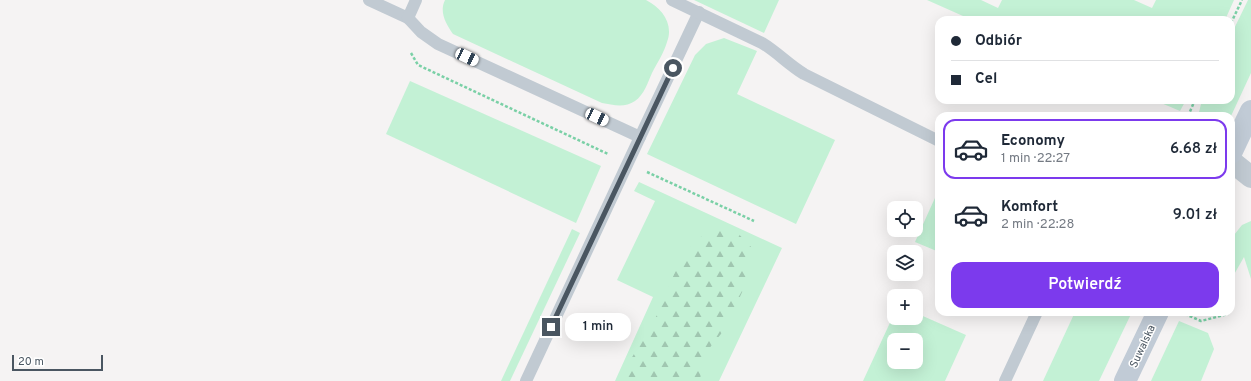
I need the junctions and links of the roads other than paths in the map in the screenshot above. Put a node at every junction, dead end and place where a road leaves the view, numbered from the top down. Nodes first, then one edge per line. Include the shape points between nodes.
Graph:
1 (369, 0) edge
2 (416, 0) edge
3 (672, 0) edge
4 (699, 12) junction
5 (408, 18) junction
6 (1251, 111) edge
7 (640, 137) junction
8 (935, 139) edge
9 (1235, 145) edge
10 (1235, 164) edge
11 (1251, 177) edge
12 (1035, 316) edge
13 (1156, 316) edge
14 (526, 381) edge
15 (1005, 381) edge
16 (1125, 381) edge

1 - 5 lane
2 - 5 lane
3 - 4 lane
4 - 7 lane
4 - 8 lane via 762,43 804,74
5 - 7 lane via 421,32 438,44
6 - 9 main road
7 - 14 lane
10 - 11 street
12 - 15 lane
13 - 16 main road, Suwalska

